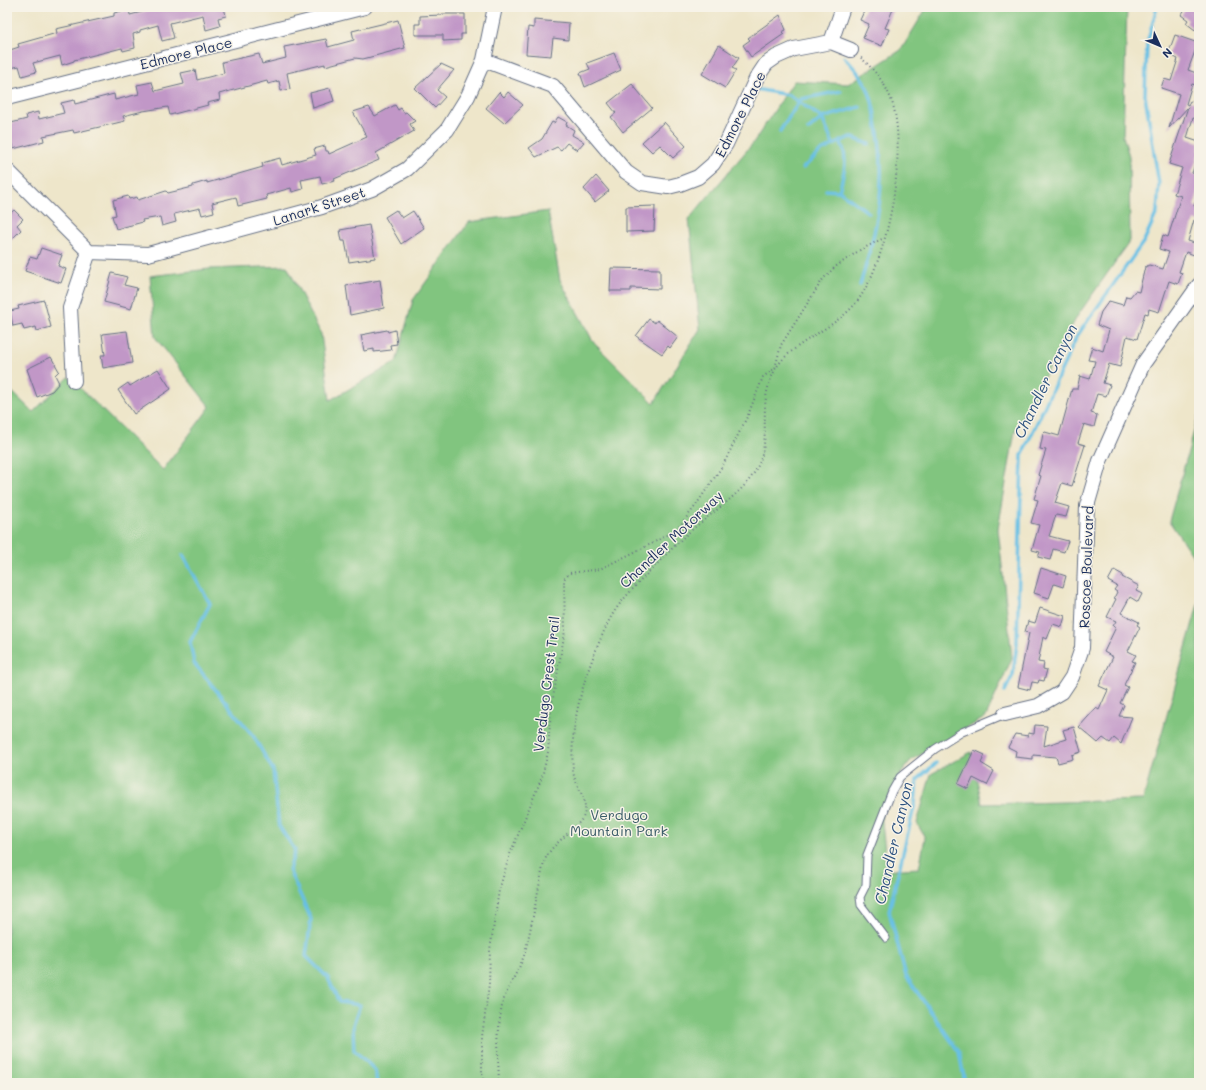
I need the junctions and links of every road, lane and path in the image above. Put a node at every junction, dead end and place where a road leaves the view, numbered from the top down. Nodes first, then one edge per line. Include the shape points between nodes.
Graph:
1 (365, 7) edge
2 (495, 7) edge
3 (842, 7) edge
4 (831, 42) junction
5 (852, 50) joint
6 (484, 60) junction
7 (7, 98) edge
8 (7, 170) edge
9 (885, 238) junction
10 (89, 252) junction
11 (1199, 286) edge
12 (775, 368) junction
13 (74, 381) dead end
14 (1005, 714) joint
15 (886, 938) dead end
16 (484, 1083) edge
17 (499, 1083) edge

1 - 7 street, Edmore Place
2 - 6 street, Lanark Street
3 - 4 street
4 - 5 street
4 - 6 street, Edmore Place via 794,49 766,64 716,160 698,177 668,186 642,183 626,172 553,86
5 - 9 path, Chandler Motorway via 876,71 893,104 898,140 897,179
6 - 10 street, Lanark Street via 468,96 446,130 406,170 372,189 322,207 148,254
8 - 10 street
9 - 12 path, Chandler Motorway via 870,277 856,303 838,321 794,350
9 - 12 path via 860,250 835,267 823,279 781,345
10 - 13 street via 70,308
11 - 14 street, Roscoe Boulevard via 1143,364 1100,460 1087,506 1082,648 1072,677 1062,692 1038,706
12 - 16 path, Verdugo Crest Trail via 763,377 748,415 723,465 678,528 600,569 570,573 564,579 565,631 551,709 548,752 542,778 510,854 499,890 490,950 489,984 482,1037
12 - 17 path, Chandler Motorway via 766,390 766,444 759,466 742,488 688,533 619,602 606,626 581,692 574,726 573,772 585,804 584,817 546,855 524,956 503,1002 498,1030
14 - 15 lane via 962,732 935,749 900,777 892,791 867,854 866,885 860,897 860,905

